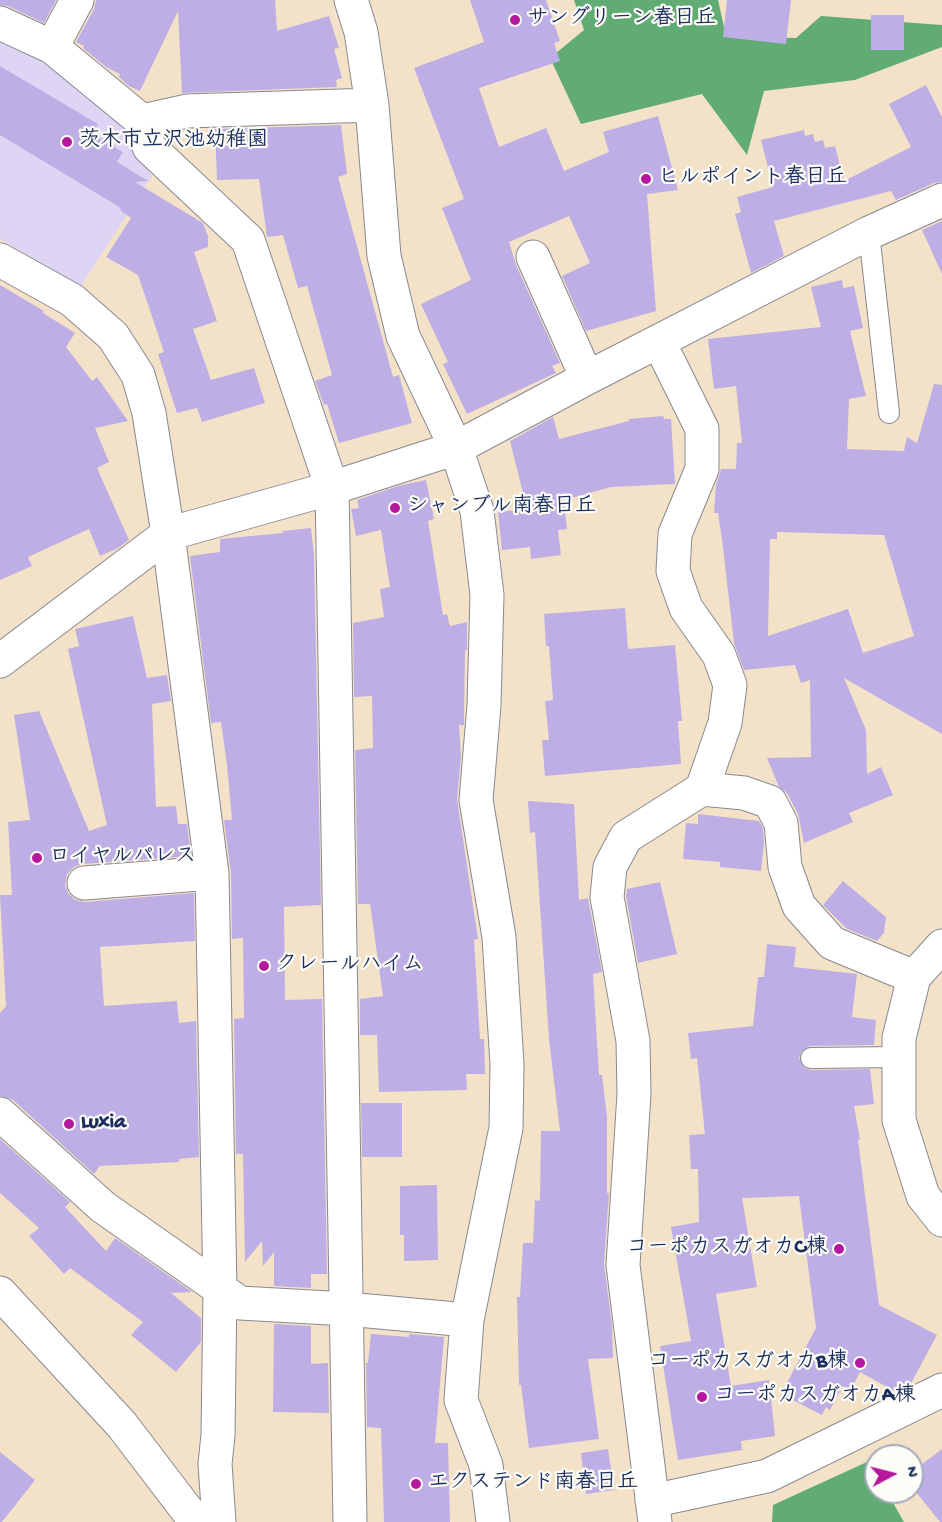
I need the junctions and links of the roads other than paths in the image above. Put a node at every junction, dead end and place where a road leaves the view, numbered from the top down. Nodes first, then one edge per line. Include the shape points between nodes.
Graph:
1 (77, 0) edge
2 (351, 0) edge
3 (0, 23) edge
4 (52, 47) junction
5 (372, 105) junction
6 (142, 121) junction
7 (942, 200) edge
8 (869, 233) junction
9 (533, 257) dead end
10 (0, 260) edge
11 (659, 342) junction
12 (587, 378) junction
13 (889, 413) dead end
14 (456, 448) junction
15 (332, 488) junction
16 (168, 534) junction
17 (0, 661) edge
18 (702, 789) junction
19 (212, 873) junction
20 (84, 883) dead end
21 (942, 946) edge
22 (914, 977) junction
23 (899, 1057) junction
24 (811, 1058) dead end
25 (0, 1114) edge
26 (942, 1220) edge
27 (220, 1290) junction
28 (0, 1293) edge
29 (347, 1309) junction
30 (467, 1320) junction
31 (942, 1390) edge
32 (653, 1512) edge
33 (196, 1522) edge
34 (219, 1522) edge
35 (350, 1522) edge
36 (493, 1522) edge

1 - 4 street
2 - 5 street via 361,32
3 - 4 street
4 - 6 street
5 - 6 street via 187,111
5 - 14 street via 384,256 403,336
6 - 15 street via 149,147 248,240
7 - 8 street
8 - 11 street
8 - 13 lane
9 - 12 street
10 - 16 street via 72,300 114,336 138,375 149,413
11 - 12 street
11 - 18 street via 702,429 702,469 675,534 673,571 686,608 719,655 730,685 725,723
12 - 14 street
14 - 15 street
14 - 30 street via 477,511 488,595 476,800 499,937 507,1064 506,1128
15 - 16 street
15 - 29 street
16 - 17 street
16 - 19 street
18 - 22 street via 744,793 770,802 781,823 785,867 799,906 832,943
18 - 32 street via 626,837 610,867 607,897 633,1041 634,1094 623,1265
19 - 20 street
19 - 27 street
21 - 22 street
22 - 23 street via 899,1038
23 - 24 lane
23 - 26 street via 899,1120 923,1196
25 - 27 street via 102,1207
27 - 29 street via 240,1303
27 - 34 street via 215,1464
28 - 33 street via 122,1425
29 - 30 street
29 - 35 street
30 - 36 street via 461,1400 486,1465
31 - 32 street via 767,1476

